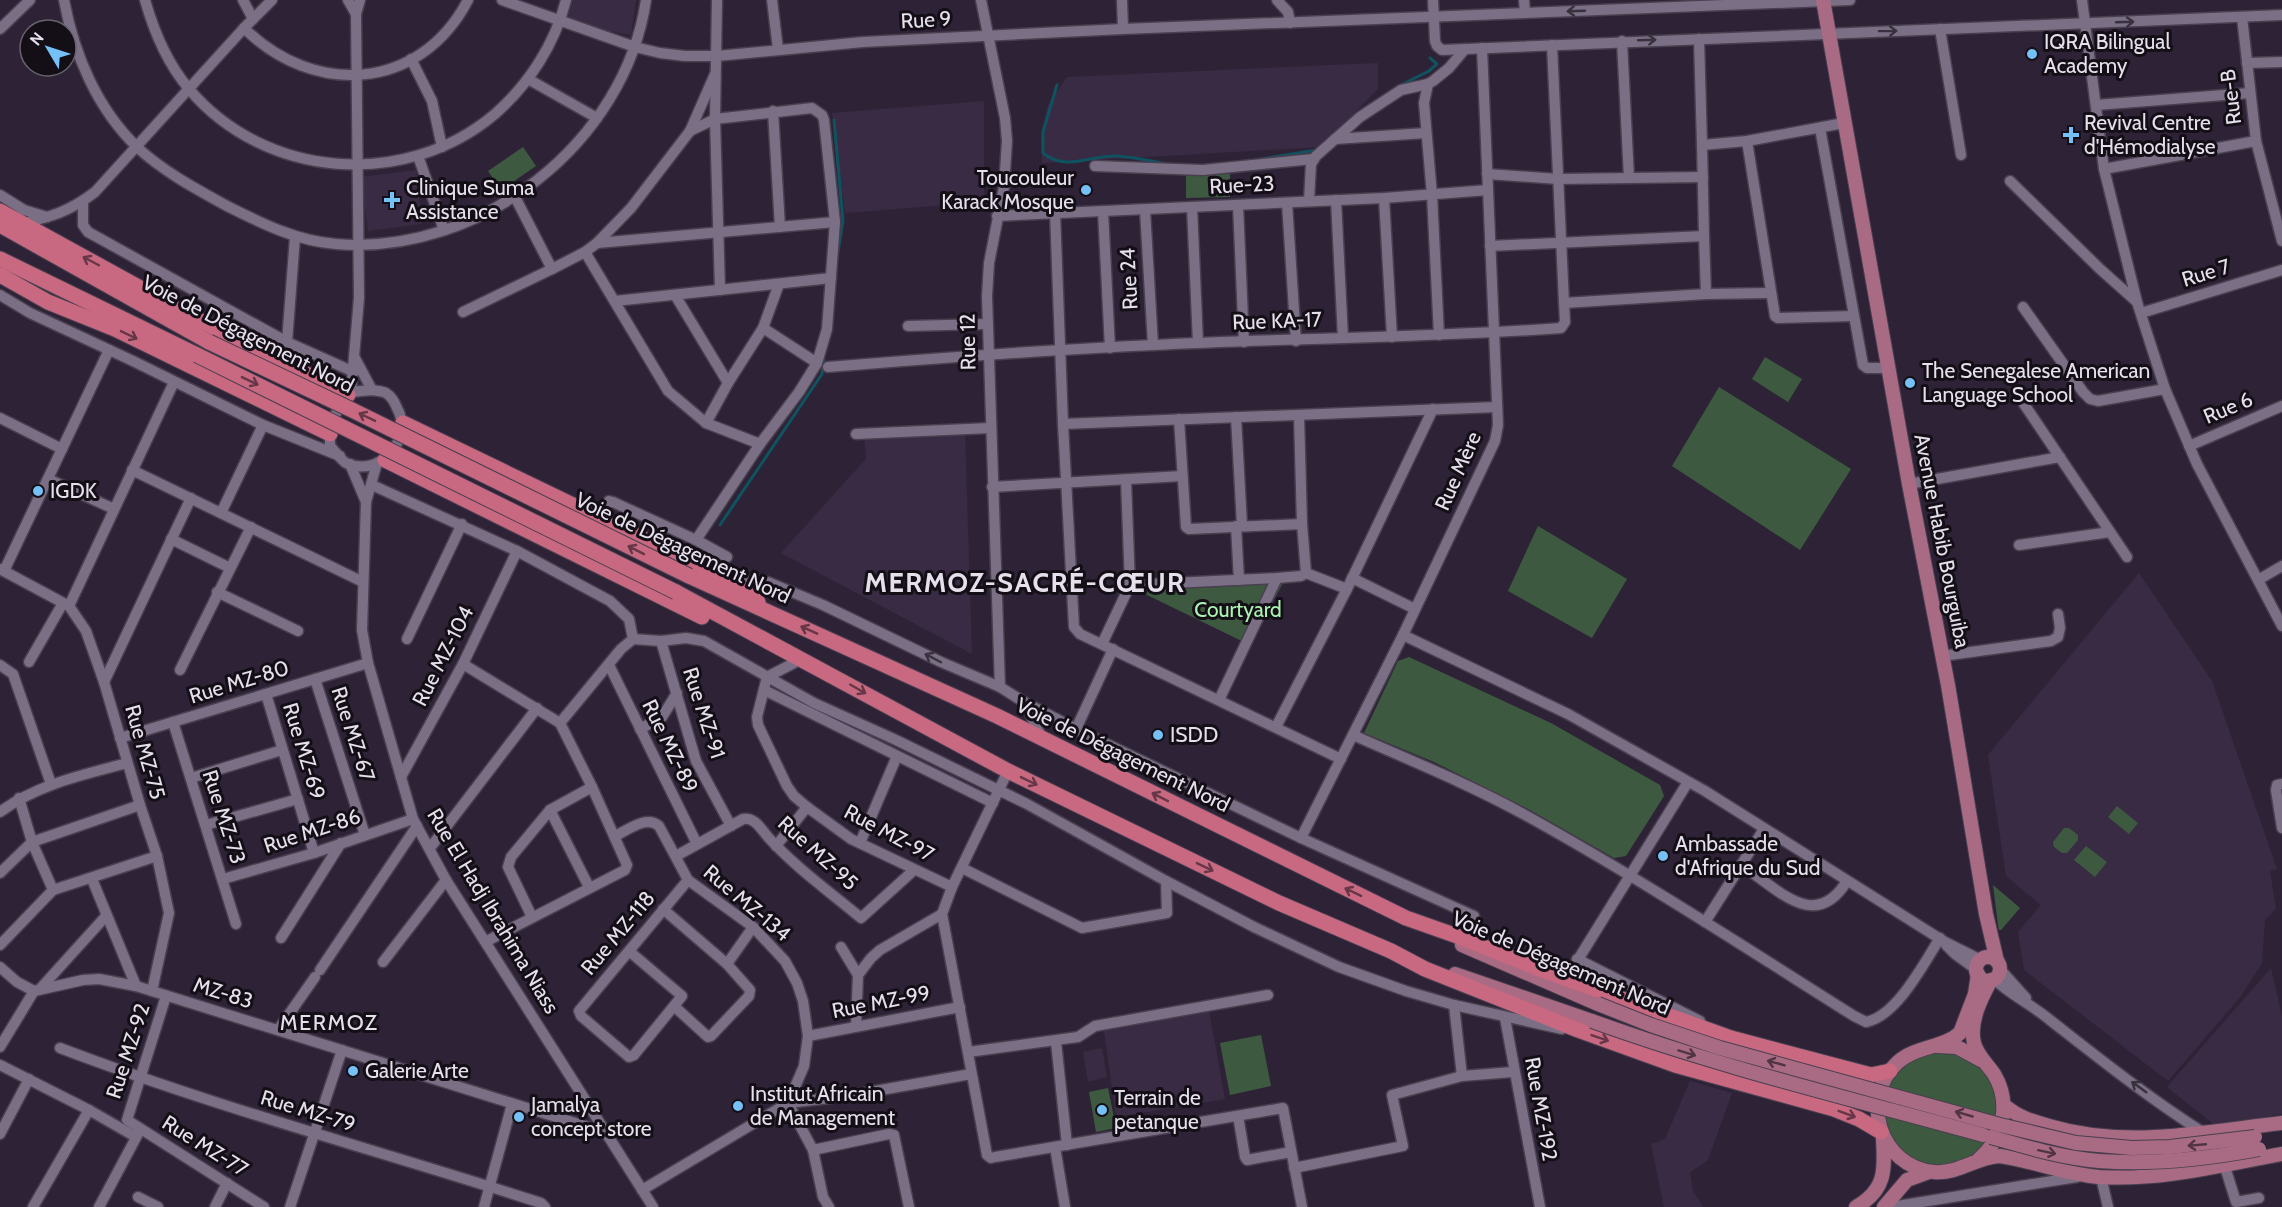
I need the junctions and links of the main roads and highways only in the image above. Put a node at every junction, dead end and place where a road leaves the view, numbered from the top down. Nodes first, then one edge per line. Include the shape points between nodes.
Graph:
1 (1823, 0) edge
2 (0, 211) edge
3 (0, 225) edge
4 (0, 259) edge
5 (84, 273) junction
6 (0, 275) edge
7 (35, 278) junction
8 (156, 296) junction
9 (93, 319) junction
10 (350, 393) road end
11 (403, 423) road end
12 (330, 434) road end
13 (381, 461) road end
14 (771, 613) junction
15 (833, 675) junction
16 (1406, 918) junction
17 (1391, 951) junction
18 (1988, 969) junction
19 (1931, 1046) junction
20 (1987, 1065) junction
21 (1890, 1071) junction
22 (2004, 1105) junction
23 (2282, 1124) edge
24 (2282, 1131) edge
25 (1882, 1135) junction
26 (2257, 1143) junction
27 (2282, 1145) edge
28 (2282, 1154) edge
29 (1975, 1162) junction
30 (1931, 1172) junction
31 (1881, 1183) junction
32 (1856, 1207) edge
33 (1883, 1207) edge

1 - 18 main road, Avenue Habib Bourguiba via 1986,914
8 -> 2 highway
3 - 5 highway, Voie de Dégagement Nord
4 - 7 highway, Voie de Dégagement Nord
5 - 8 highway
14 -> 5 highway, Voie de Dégagement Nord, bridge via 208,342
6 - 9 highway via 48,302
7 - 9 highway
7 -> 15 highway, Voie de Dégagement Nord, bridge via 676,592
8 - 10 highway
9 -> 12 highway
11 - 14 highway via 726,579
13 - 15 highway via 794,663
16 -> 14 highway, Voie de Dégagement Nord via 1042,738
15 -> 17 highway, Voie de Dégagement Nord via 1008,771 1279,903
16 - 21 highway via 1731,1038 1871,1075
26 -> 16 main road, Voie de Dégagement Nord, bridge via 2132,1148 2076,1143 2000,1125 1720,1048 1651,1025 1501,963
17 -> 25 highway via 1425,969 1578,1030 1675,1065 1834,1109 1859,1119
17 -> 26 main road, Voie de Dégagement Nord, bridge via 1646,1041 2043,1152 2097,1161 2157,1162 2192,1160
18 - 19 main road via 1960,1033
18 - 20 main road via 1973,1034 1975,1046
19 - 20 main road via 1957,1047
19 - 21 main road via 1908,1055
20 - 22 main road via 1998,1082
21 - 25 main road via 1877,1104
22 - 23 main road via 2025,1119 2087,1135 2145,1138
22 - 29 main road via 1997,1137
24 - 26 main road, Voie de Dégagement Nord
25 - 30 main road via 1895,1154
25 - 31 main road
26 - 27 main road, Voie de Dégagement Nord
28 - 29 main road via 2160,1176 2095,1176 2000,1156
29 - 30 main road via 1957,1170
30 - 33 main road via 1907,1180
31 - 32 main road
31 - 33 main road

